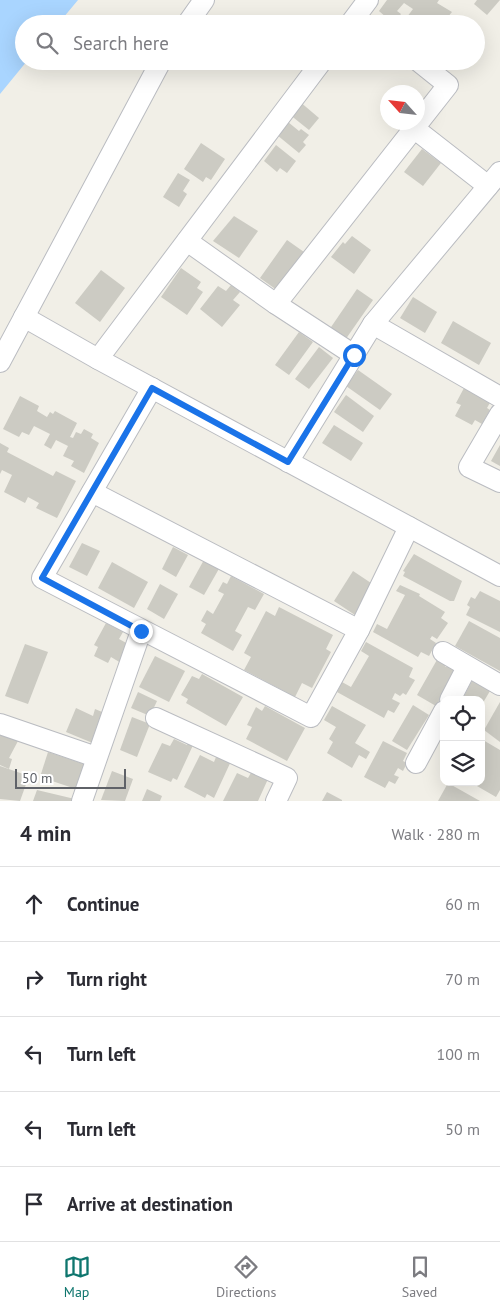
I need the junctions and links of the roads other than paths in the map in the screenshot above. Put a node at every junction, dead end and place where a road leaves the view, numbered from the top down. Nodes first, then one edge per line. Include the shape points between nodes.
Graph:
1 (204, 0) edge
2 (193, 15) edge
3 (156, 70) edge
4 (315, 70) edge
5 (429, 70) edge
6 (425, 116) edge
7 (414, 130) edge
8 (417, 130) edge
9 (494, 179) edge
10 (187, 241) junction
11 (276, 304) junction
12 (24, 317) junction
13 (373, 324) junction
14 (354, 355) junction
15 (98, 359) junction
16 (0, 362) edge
17 (152, 388) junction
18 (500, 397) edge
19 (500, 414) edge
20 (288, 462) junction
21 (500, 482) edge
22 (92, 492) junction
23 (409, 527) junction
24 (500, 576) edge
25 (359, 630) junction
26 (141, 631) junction
27 (443, 652) dead end
28 (467, 667) junction
29 (500, 685) edge
30 (452, 696) edge
31 (156, 718) dead end
32 (440, 718) edge
33 (0, 724) edge
34 (96, 757) junction
35 (416, 763) dead end
36 (82, 801) edge
37 (276, 801) edge

1 - 2 street
3 - 12 street
4 - 10 street
5 - 6 street via 448,85
7 - 11 street
8 - 9 street
9 - 13 street
10 - 11 street
10 - 15 street
11 - 14 street
12 - 15 street
12 - 16 street
13 - 14 street
13 - 18 street
14 - 20 street
15 - 17 street
17 - 20 street
17 - 22 street
19 - 21 street via 469,467
20 - 23 street
22 - 25 street
22 - 26 street via 42,578
23 - 24 street
23 - 25 street
25 - 26 street via 311,717
26 - 34 street
27 - 28 street
28 - 29 street
28 - 30 street
31 - 37 street via 287,778
32 - 35 street
33 - 34 street
34 - 36 street

